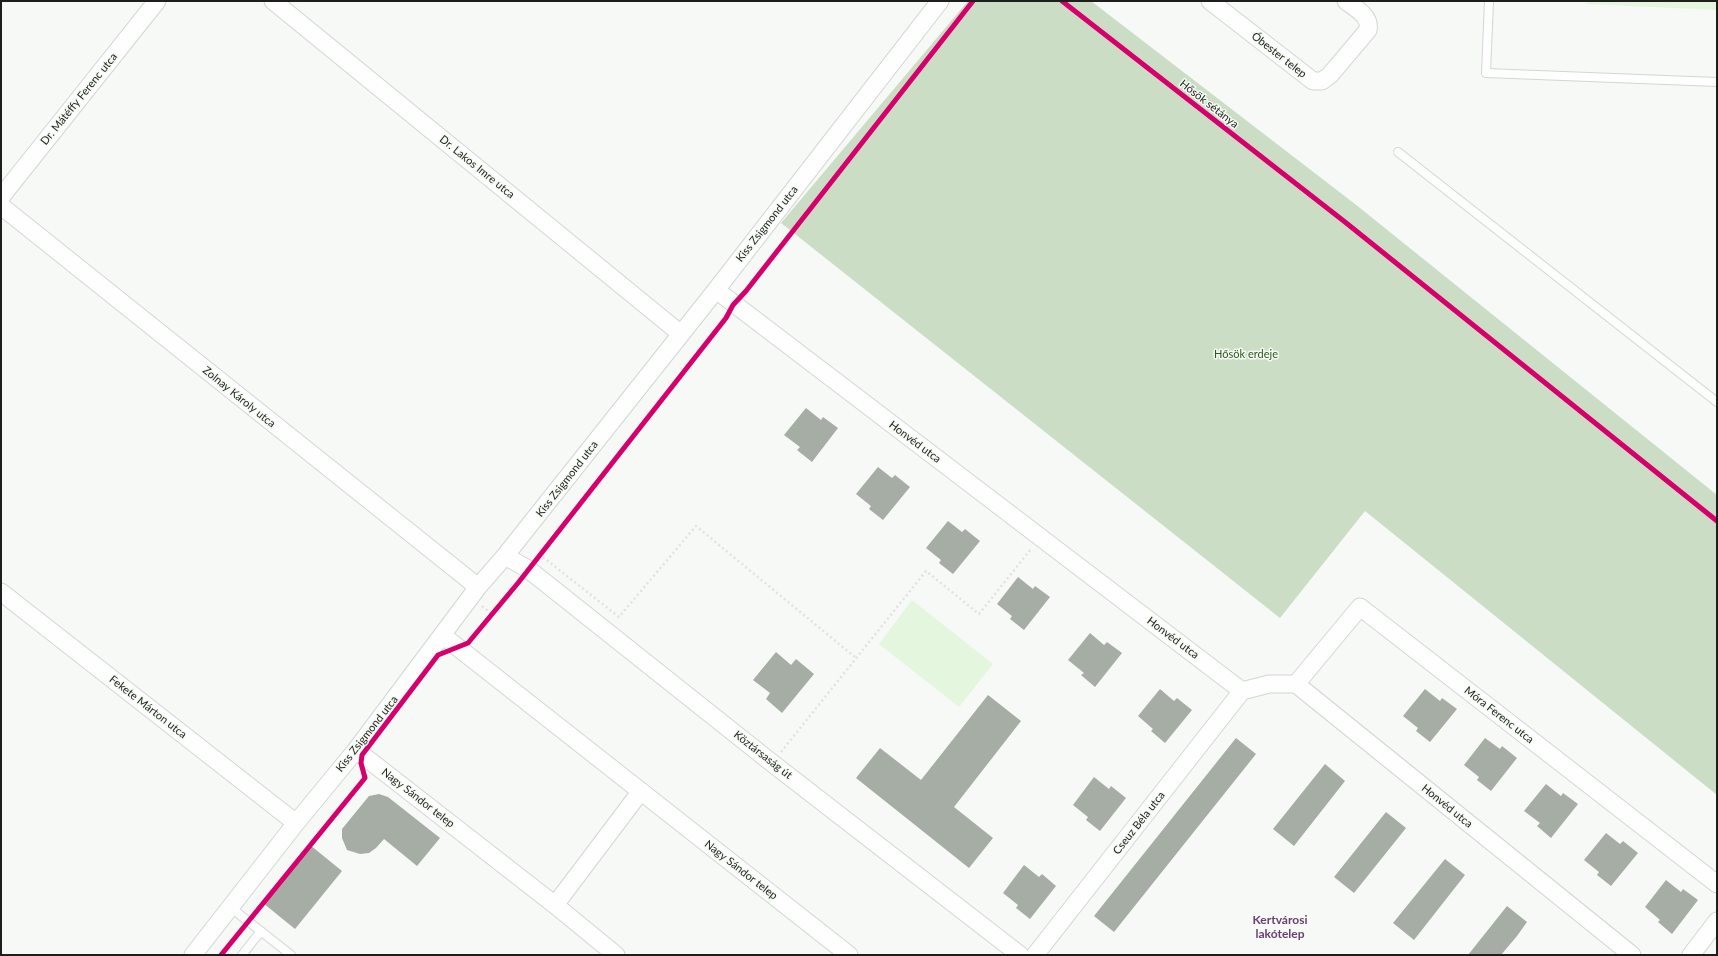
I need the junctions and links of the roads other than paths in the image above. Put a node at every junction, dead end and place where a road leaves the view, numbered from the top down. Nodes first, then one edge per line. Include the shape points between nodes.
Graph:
1 (157, 1) edge
2 (272, 1) edge
3 (940, 1) edge
4 (1210, 1) edge
5 (1346, 1) edge
6 (1489, 1) edge
7 (1717, 82) edge
8 (1398, 152) dead end
9 (1, 197) edge
10 (1, 206) edge
11 (716, 290) junction
12 (681, 334) junction
13 (1717, 402) edge
14 (505, 556) junction
15 (478, 587) junction
16 (1, 592) edge
17 (442, 635) junction
18 (1296, 684) junction
19 (1242, 691) junction
20 (356, 750) junction
21 (641, 791) junction
22 (296, 823) junction
23 (1717, 884) edge
24 (556, 905) junction
25 (230, 907) junction
26 (1717, 921) edge
27 (261, 931) junction
28 (842, 953) edge
29 (194, 955) edge
30 (242, 955) edge
31 (291, 955) edge
32 (616, 955) edge
33 (1020, 955) edge
34 (1035, 955) edge
35 (1632, 955) edge
36 (1691, 955) edge

1 - 9 street, Dr. Mátéffy Ferenc utca
2 - 12 street, Dr. Lakos Imre utca
3 - 11 street, Kiss Zsigmond utca
4 - 5 street, Óbester telep via 1313,82 1322,81 1330,75 1368,30 1366,17
6 - 7 lane via 1486,73
8 - 13 lane
10 - 15 street, Zolnay Károly utca
11 - 12 street, Kiss Zsigmond utca
11 - 19 street, Honvéd utca
12 - 14 street, Kiss Zsigmond utca
14 - 15 street, Kiss Zsigmond utca
14 - 33 street, Köztársaság út via 528,569 772,763
15 - 17 street, Kiss Zsigmond utca
16 - 22 street, Fekete Márton utca
17 - 20 street, Kiss Zsigmond utca
17 - 21 street, Nagy Sándor telep
18 - 19 street via 1268,684
18 - 23 street, Móra Ferenc utca via 1360,607
18 - 35 street, Honvéd utca
19 - 34 street, Cseuz Béla utca
20 - 22 street, Kiss Zsigmond utca
20 - 24 street, Nagy Sándor telep
21 - 24 street
21 - 28 street, Nagy Sándor telep
22 - 25 street, Kiss Zsigmond utca
24 - 32 street, Nagy Sándor telep
25 - 27 lane
25 - 29 street, Kiss Zsigmond utca
26 - 36 street
27 - 30 lane
27 - 31 lane

